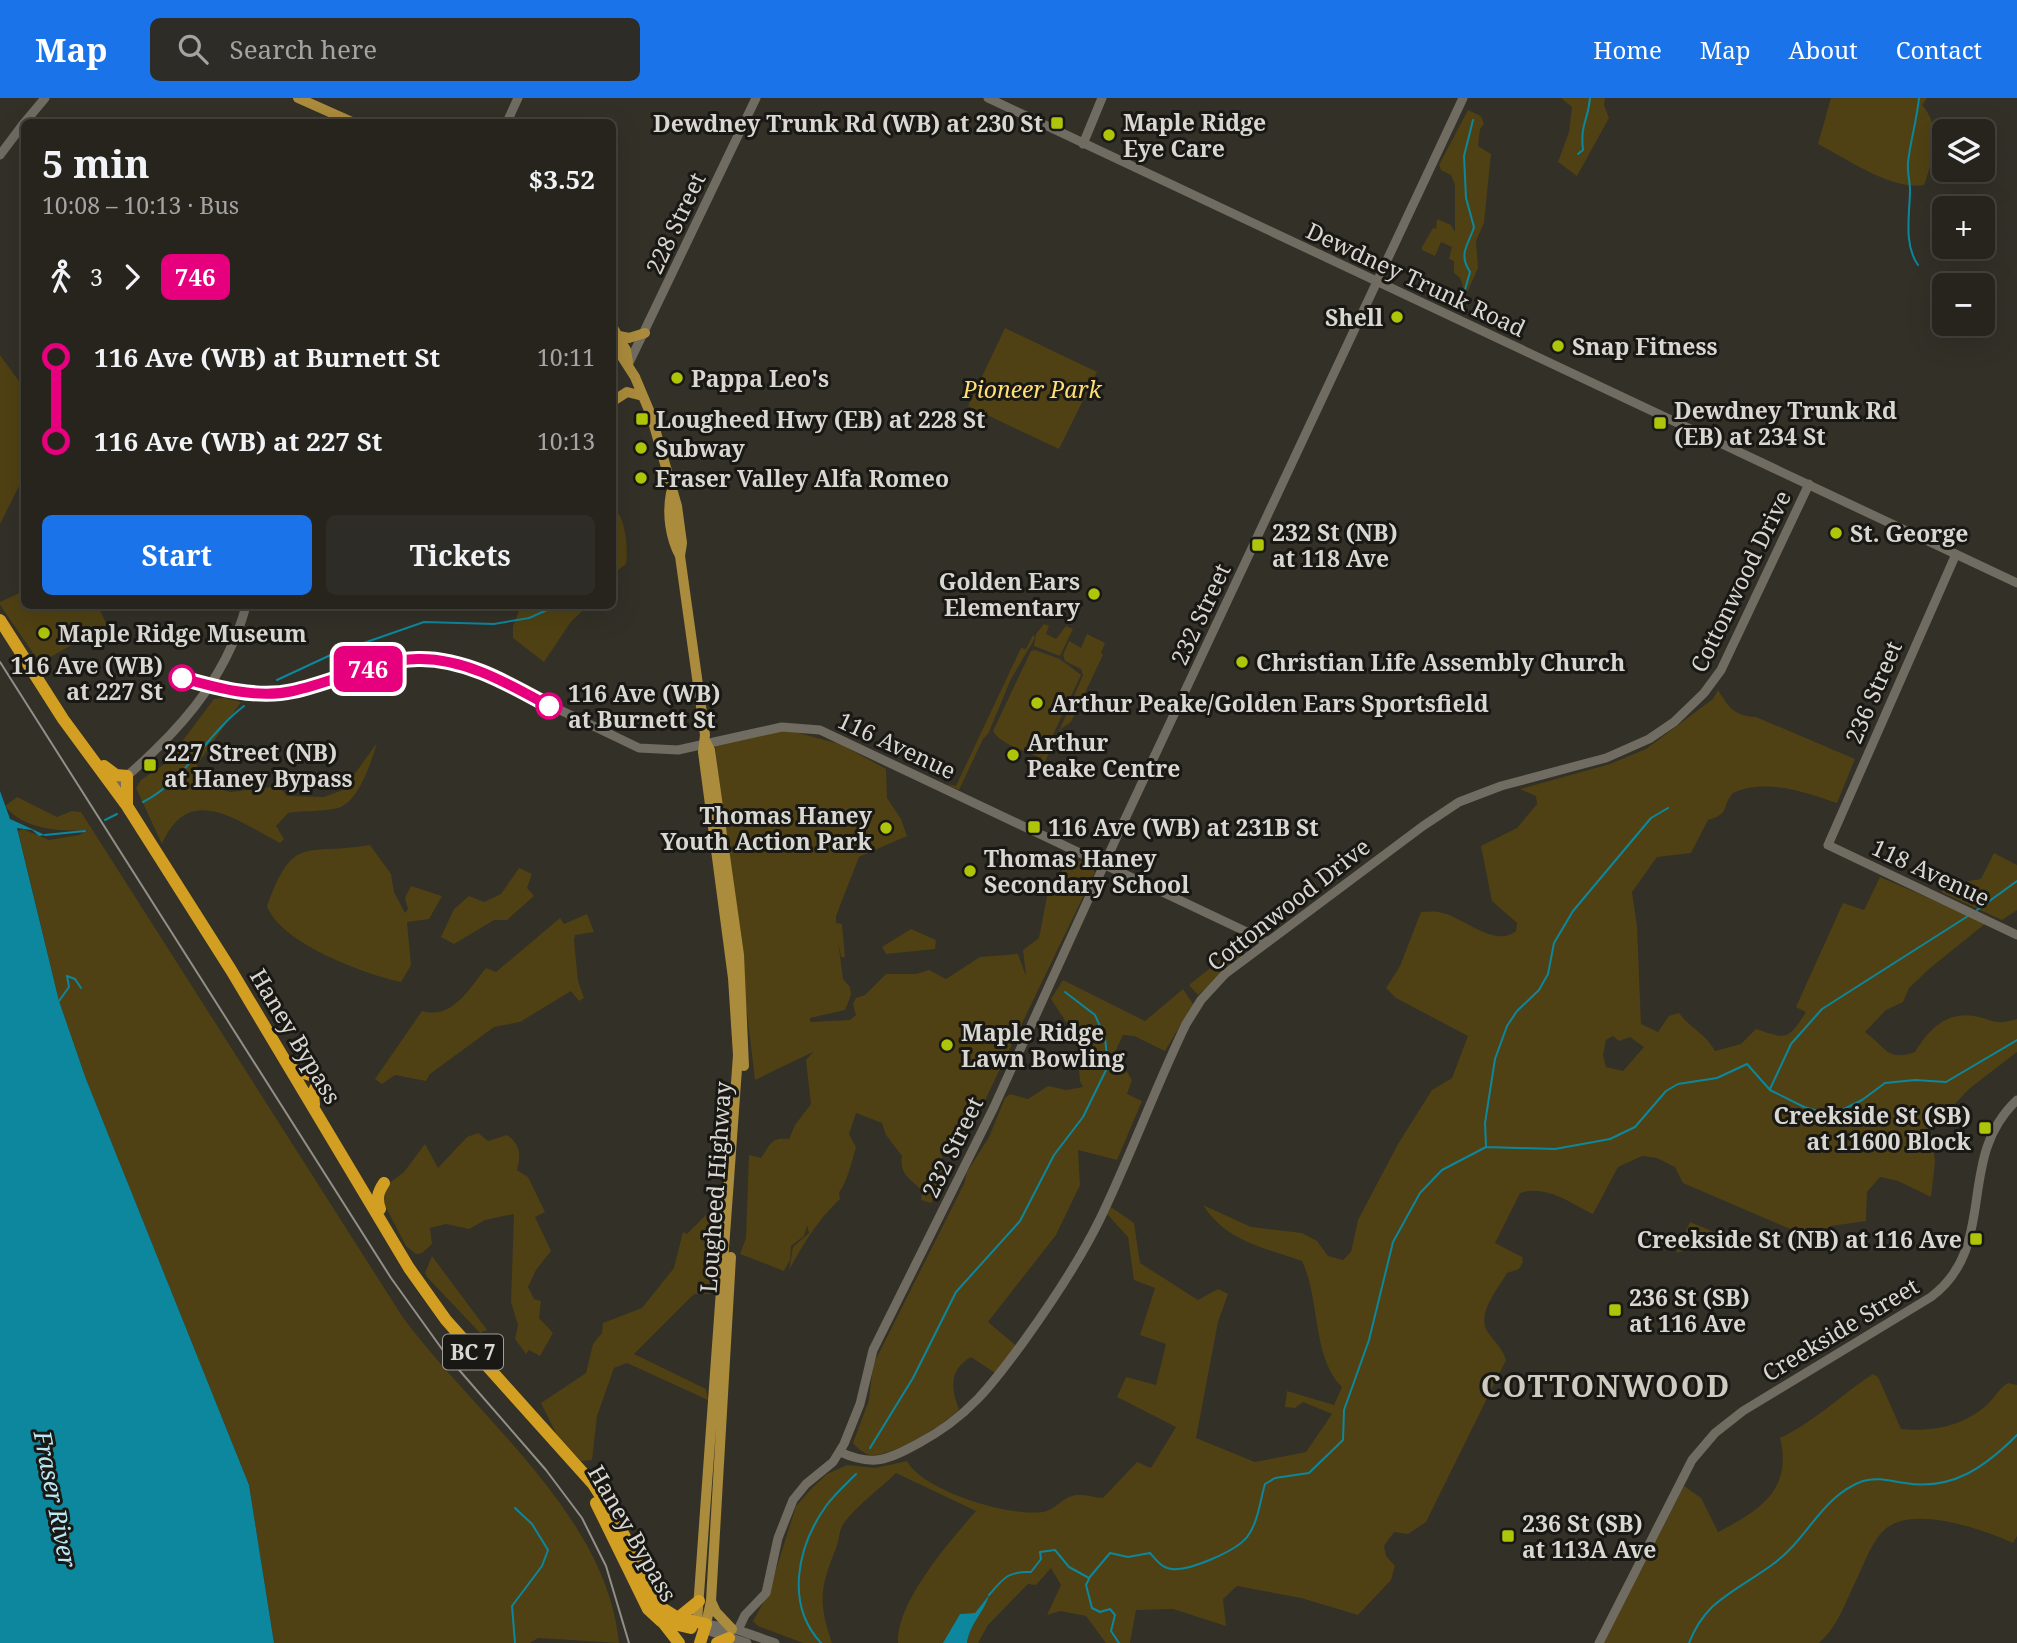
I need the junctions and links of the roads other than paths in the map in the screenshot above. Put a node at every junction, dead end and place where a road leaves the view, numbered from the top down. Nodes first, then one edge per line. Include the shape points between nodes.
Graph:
1 (45, 98) edge
2 (298, 98) edge
3 (518, 98) edge
4 (756, 98) edge
5 (988, 98) edge
6 (1102, 98) edge
7 (1463, 98) edge
8 (28, 119) edge
9 (345, 119) edge
10 (508, 119) edge
11 (21, 128) edge
12 (1083, 144) junction
13 (0, 155) edge
14 (1376, 282) junction
15 (645, 333) junction
16 (616, 334) edge
17 (616, 335) edge
18 (628, 365) junction
19 (643, 397) junction
20 (616, 399) edge
21 (1809, 484) junction
22 (1956, 554) junction
23 (2017, 583) edge
24 (245, 609) edge
25 (0, 620) edge
26 (211, 685) junction
27 (63, 719) junction
28 (706, 742) junction
29 (127, 776) junction
30 (114, 787) junction
31 (127, 806) junction
32 (1828, 845) joint
33 (1104, 865) junction
34 (2017, 935) edge
35 (1268, 942) junction
36 (291, 1069) junction
37 (2017, 1100) edge
38 (314, 1106) junction
39 (357, 1177) junction
40 (390, 1232) junction
41 (840, 1452) junction
42 (569, 1462) junction
43 (700, 1587) junction
44 (705, 1601) junction
45 (678, 1618) junction
46 (661, 1621) junction
47 (702, 1630) edge
48 (733, 1632) junction
49 (679, 1643) edge
50 (717, 1643) edge
51 (747, 1643) edge
52 (775, 1643) edge
53 (1599, 1643) edge

1 - 8 street
2 - 9 main road
3 - 10 street
4 - 15 street, 228 Street
5 - 12 street, Dewdney Trunk Road
6 - 12 street
7 - 14 street, 232 Street
11 - 13 street
12 - 14 street, Dewdney Trunk Road
14 - 21 street, Dewdney Trunk Road
14 - 33 street, 232 Street
15 - 16 main road via 629,338
15 - 18 street, 228 Street
17 - 18 main road, Lougheed Highway via 626,350
18 - 19 main road, Lougheed Highway
19 - 20 main road via 627,392
19 - 28 main road, Lougheed Highway via 679,519
21 - 22 street, Dewdney Trunk Road
21 - 35 street, Cottonwood Drive via 1721,670 1674,722 1606,758 1459,802
22 - 23 street, Dewdney Trunk Road
22 - 32 street, 236 Street
24 - 26 street
25 - 27 highway, Haney Bypass / BC 7
26 - 28 street, 116 Avenue via 261,694 287,693 391,662 427,659 479,671 629,746 678,750
26 - 29 street via 185,722
27 - 29 highway via 72,722 110,772
27 - 30 highway, Haney Bypass / BC 7
28 - 33 street, 116 Avenue via 782,727 820,730
28 - 43 main road, Lougheed Highway via 703,752 733,978 738,1055
28 - 44 main road, Lougheed Highway via 738,955 746,1049
29 - 30 street
29 - 31 highway
30 - 31 highway, Haney Bypass / BC 7
31 - 36 highway, Haney Bypass / BC 7
32 - 34 street, 118 Avenue
33 - 35 street, 116 Avenue
33 - 41 street, 232 Street via 994,1107 873,1350 857,1414
35 - 41 street, Cottonwood Drive via 1225,974 1201,1000 1172,1052 1100,1220 1061,1289 966,1414 879,1461 861,1461
36 - 38 highway, Haney Bypass / BC 7
36 - 38 highway via 320,1078 313,1093
37 - 53 street, Creekside Street via 1991,1132 1985,1148 1968,1248 1953,1277 1931,1297 1743,1411 1715,1433 1692,1460
38 - 39 highway, Haney Bypass / BC 7
39 - 40 highway, Haney Bypass / BC 7
39 - 40 highway via 384,1183 377,1201
40 - 42 highway, Haney Bypass / BC 7 via 446,1320
41 - 48 street, 232 Street via 793,1500 778,1538 766,1593
42 - 45 highway, Haney Bypass / BC 7 via 593,1484 618,1523 656,1602
42 - 46 highway, Haney Bypass / BC 7 via 614,1534 648,1609
43 - 44 main road, Lougheed Highway
43 - 47 main road via 704,1595
44 - 45 highway
44 - 47 main road, Lougheed Highway
44 - 48 main road
45 - 47 highway, Haney Bypass
46 - 47 highway, Haney Bypass
46 - 49 highway, BC 7
47 - 48 street
48 - 50 highway
48 - 51 street
48 - 52 street

